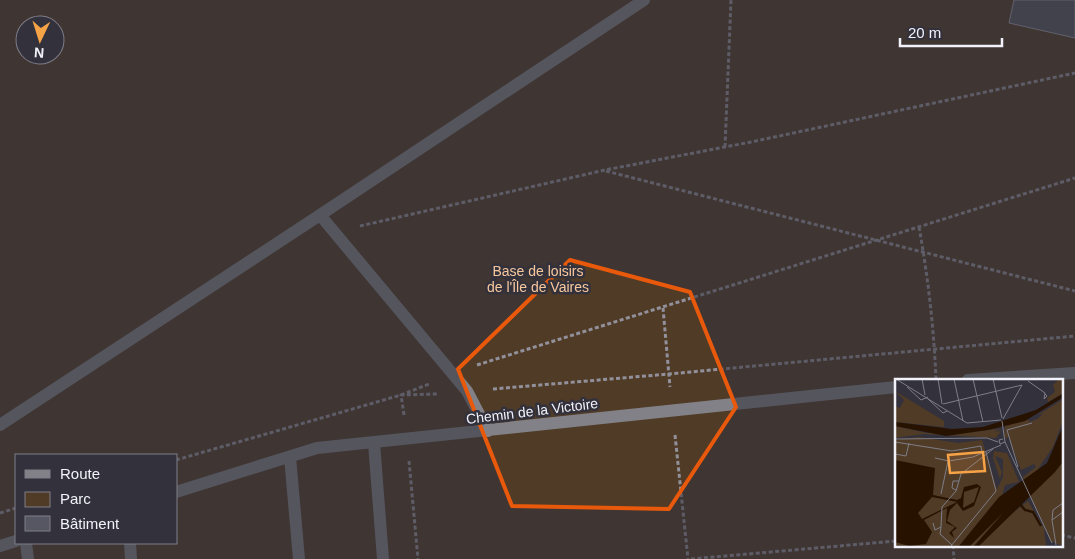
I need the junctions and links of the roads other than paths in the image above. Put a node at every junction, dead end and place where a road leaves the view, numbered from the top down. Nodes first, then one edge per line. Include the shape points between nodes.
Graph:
1 (644, 0) edge
2 (320, 215) junction
3 (1075, 373) edge
4 (983, 379) edge
5 (895, 387) edge
6 (0, 425) edge
7 (488, 431) junction
8 (374, 443) junction
9 (290, 457) junction
10 (178, 491) edge
11 (15, 541) edge
12 (26, 544) edge
13 (130, 544) edge
14 (0, 546) edge
15 (28, 559) edge
16 (131, 559) edge
17 (299, 559) edge
18 (383, 559) edge

1 - 2 lane
2 - 6 lane
2 - 7 lane via 467,391
3 - 4 lane
5 - 7 lane, Chemin de la Victoire
7 - 8 lane, Chemin de la Victoire
8 - 9 lane, Chemin de la Victoire via 317,448
8 - 18 lane
9 - 10 lane, Chemin de la Victoire
9 - 17 lane
11 - 14 lane
12 - 15 lane
13 - 16 lane

